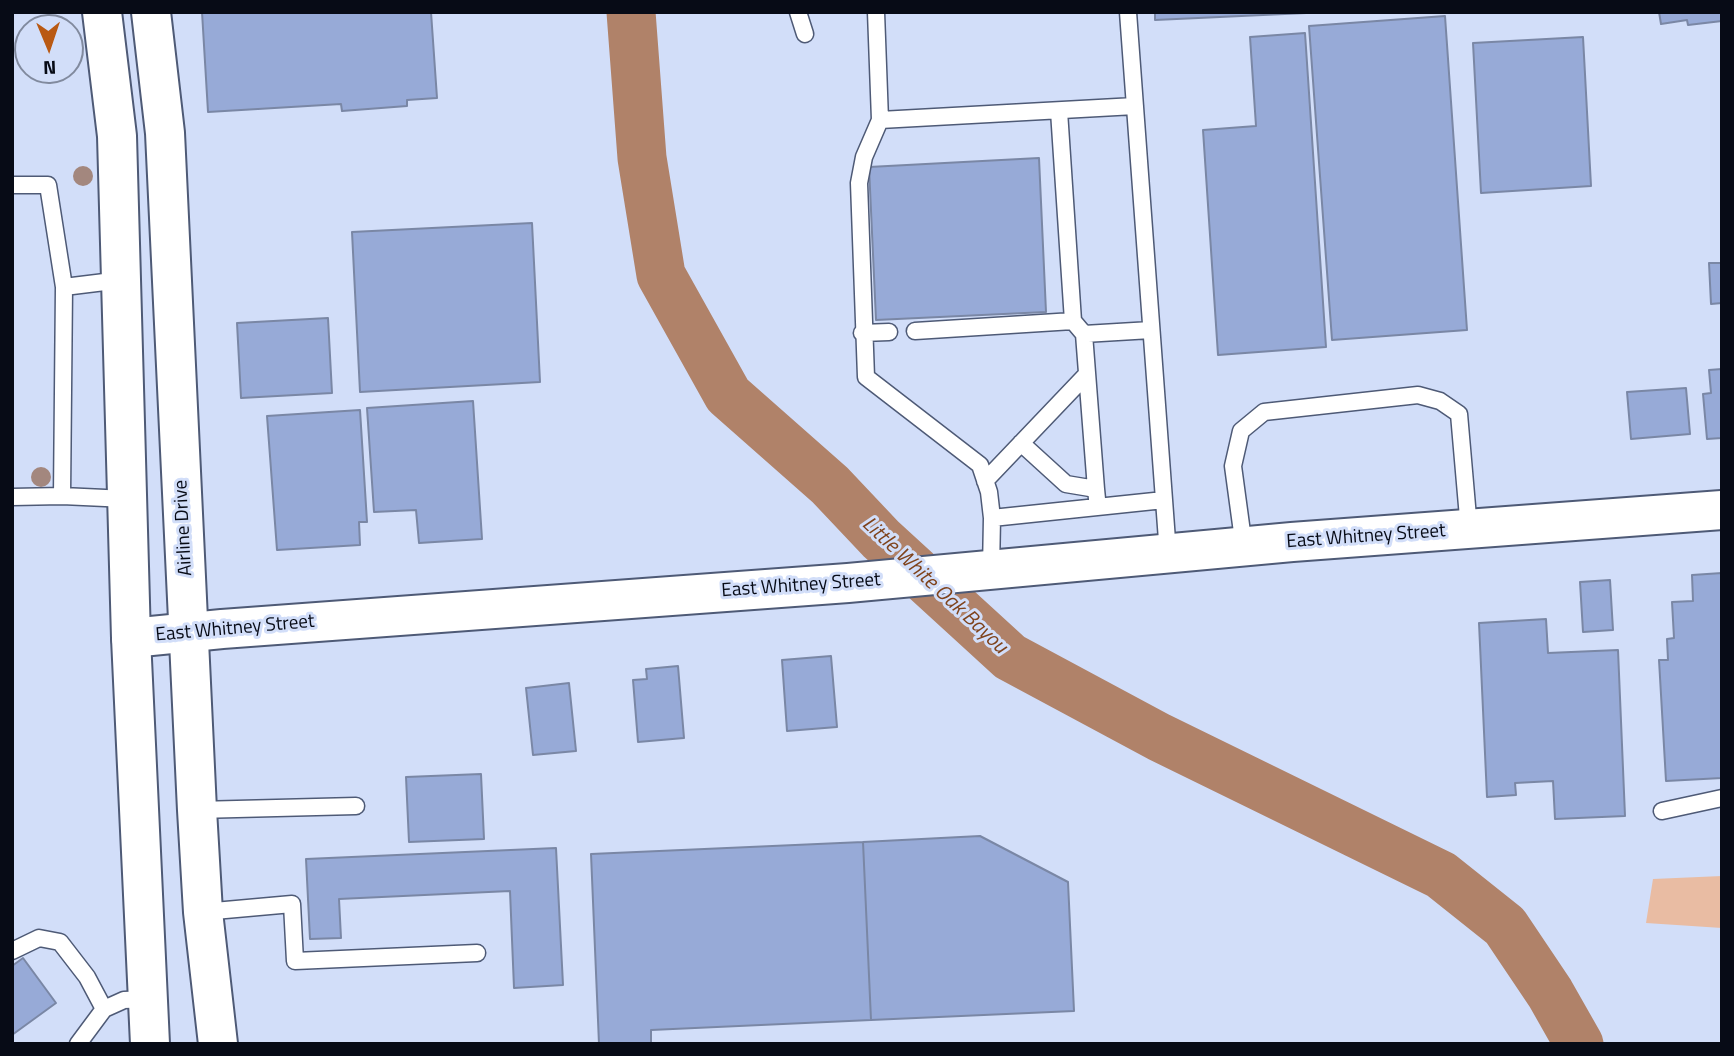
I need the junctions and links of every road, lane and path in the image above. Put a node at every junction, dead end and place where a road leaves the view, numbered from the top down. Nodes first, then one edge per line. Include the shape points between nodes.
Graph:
1 (102, 12) edge
2 (151, 12) edge
3 (797, 12) edge
4 (876, 12) edge
5 (1128, 12) edge
6 (805, 34) dead end
7 (1135, 106) junction
8 (1059, 111) junction
9 (880, 120) junction
10 (165, 133) junction
11 (117, 136) junction
12 (12, 185) edge
13 (121, 279) junction
14 (64, 288) junction
15 (1073, 321) junction
16 (1151, 330) junction
17 (915, 331) dead end
18 (889, 332) dead end
19 (862, 333) junction
20 (1084, 334) junction
21 (1087, 374) junction
22 (1021, 443) junction
23 (985, 481) junction
24 (1096, 489) junction
25 (61, 496) junction
26 (12, 497) edge
27 (127, 499) junction
28 (1164, 500) junction
29 (1097, 506) junction
30 (1722, 510) edge
31 (992, 517) junction
32 (1469, 529) junction
33 (1244, 547) junction
34 (1168, 554) junction
35 (1001, 569) junction
36 (188, 632) junction
37 (131, 638) junction
38 (1722, 798) edge
39 (356, 806) dead end
40 (197, 810) junction
41 (1662, 811) dead end
42 (142, 884) junction
43 (203, 898) junction
44 (12, 951) edge
45 (477, 953) dead end
46 (148, 999) junction
47 (104, 1009) junction
48 (78, 1044) edge
49 (150, 1044) edge
50 (218, 1044) edge

1 - 11 main road
2 - 10 main road, Airline Drive
3 - 6 lane
4 - 9 lane
5 - 7 lane
7 - 8 lane
7 - 16 lane
8 - 9 lane
8 - 15 lane
9 - 19 lane via 859,183
10 - 11 main road
10 - 36 main road, Airline Drive
11 - 13 main road
12 - 14 lane via 48,185
13 - 14 lane
13 - 27 main road
14 - 25 lane
15 - 17 lane
15 - 20 lane
16 - 20 lane
16 - 28 lane
18 - 19 lane
19 - 23 lane via 866,377 980,465
20 - 21 lane
21 - 22 lane
21 - 24 lane
22 - 23 lane
22 - 24 lane via 1066,484
23 - 31 lane
24 - 29 lane
25 - 26 lane
25 - 27 lane
27 - 37 main road
28 - 29 lane
28 - 34 lane
29 - 31 lane
30 - 32 main road, East Whitney Street
31 - 35 lane
32 - 33 main road, East Whitney Street
32 - 33 lane via 1459,414 1440,401 1418,395 1264,412 1241,431 1233,466
33 - 34 main road, East Whitney Street
34 - 35 main road, East Whitney Street
35 - 36 main road, East Whitney Street
36 - 37 main road, East Whitney Street
36 - 40 main road, Airline Drive
37 - 42 main road
38 - 41 lane
39 - 40 lane
40 - 43 main road, Airline Drive
42 - 43 main road
42 - 46 main road
43 - 45 lane via 292,904 295,961
43 - 50 main road, Airline Drive
44 - 47 lane via 39,938 60,942 87,976
46 - 47 lane via 124,1000
46 - 49 main road
47 - 48 lane

